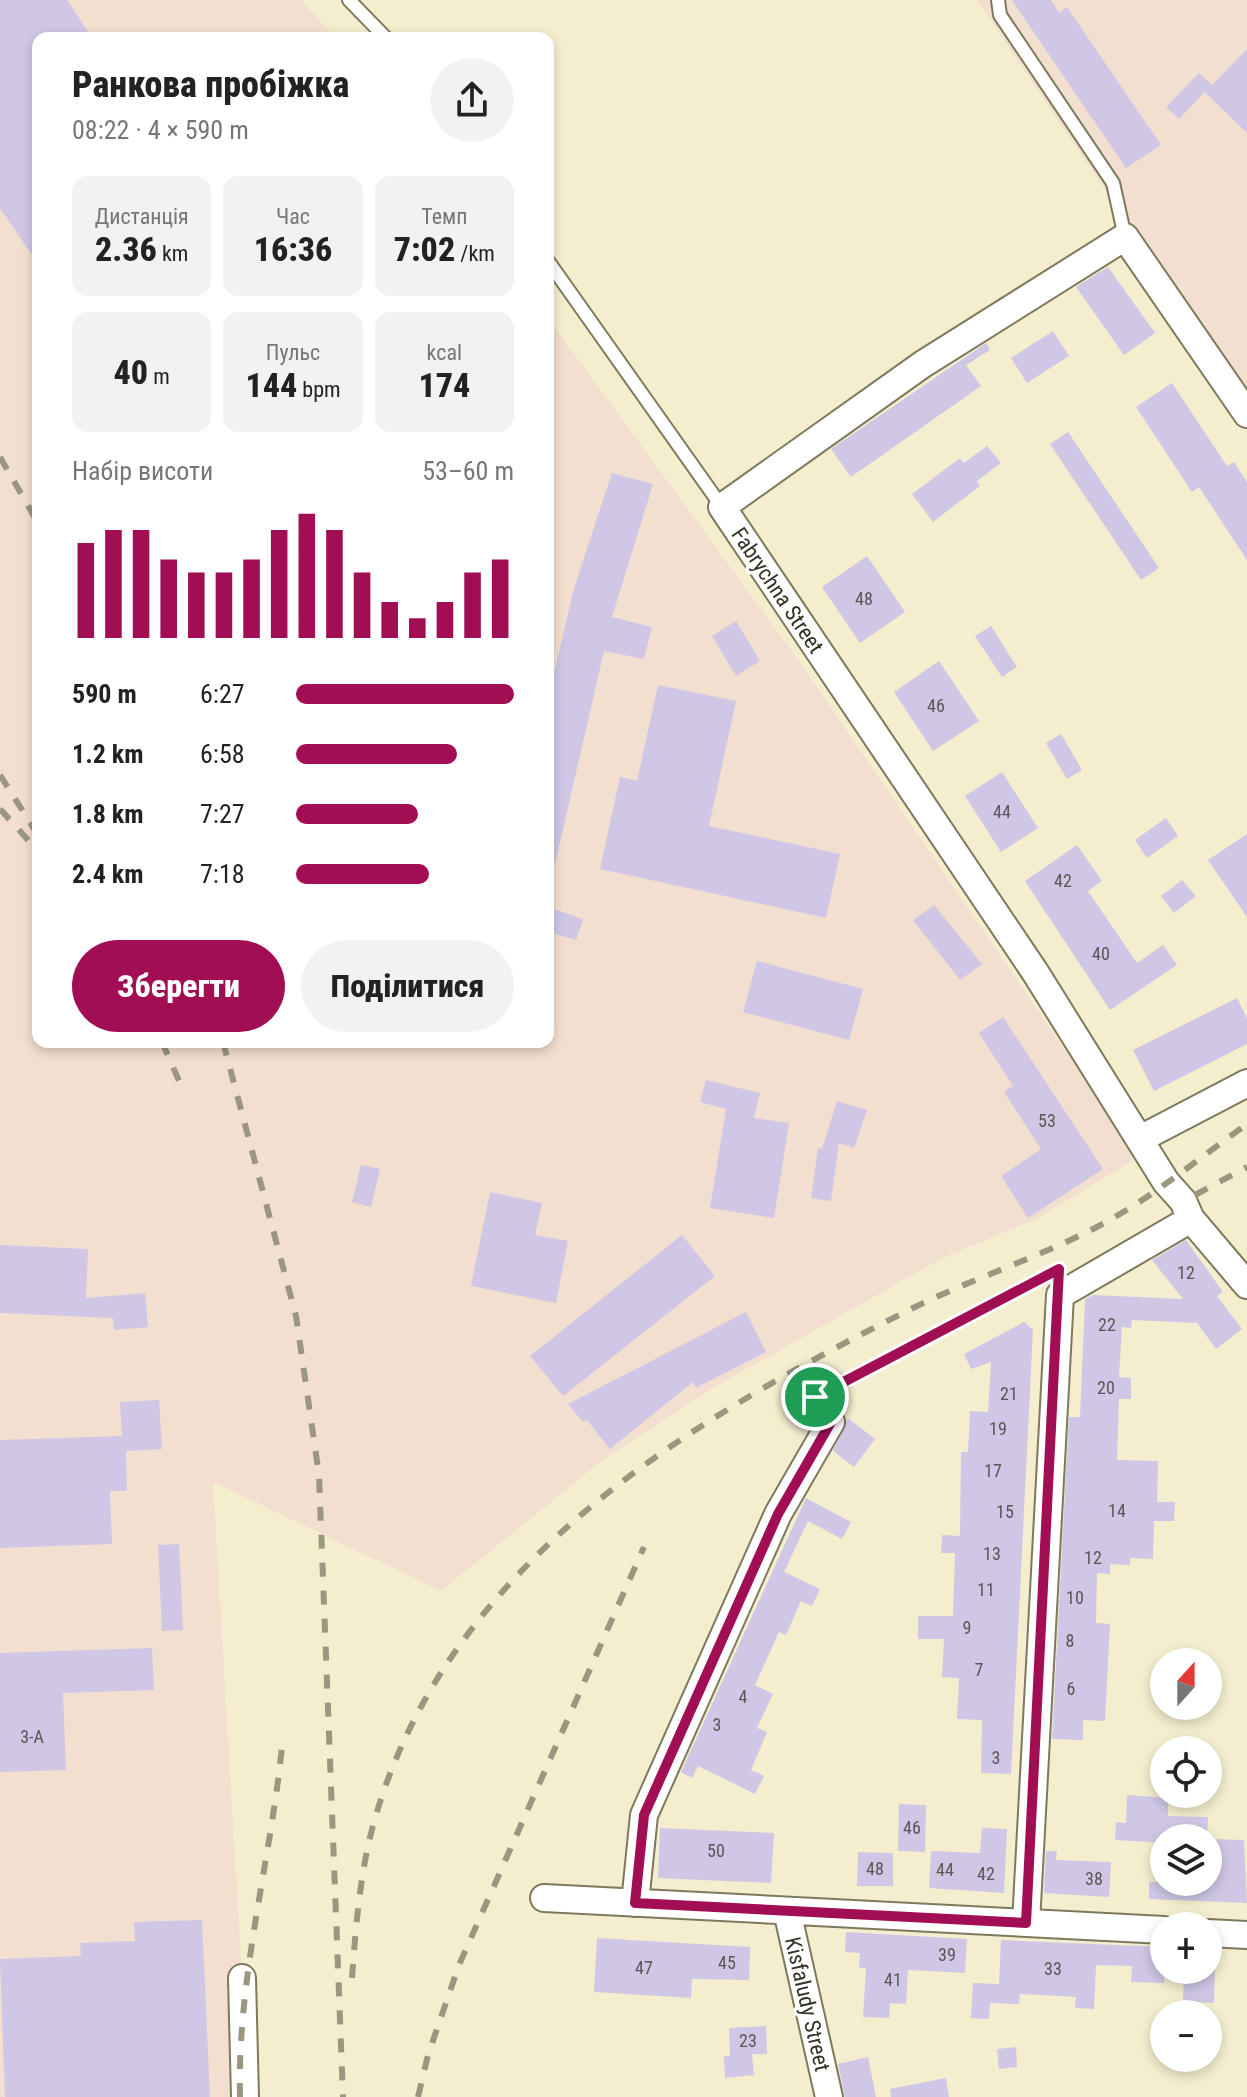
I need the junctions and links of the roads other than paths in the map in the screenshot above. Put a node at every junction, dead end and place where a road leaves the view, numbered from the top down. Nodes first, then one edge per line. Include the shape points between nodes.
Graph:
1 (349, 0) edge
2 (998, 0) edge
3 (380, 32) edge
4 (1125, 237) junction
5 (554, 269) edge
6 (1247, 414) edge
7 (722, 507) junction
8 (1247, 1083) edge
9 (1140, 1139) junction
10 (1191, 1219) junction
11 (1247, 1285) edge
12 (831, 1422) road end
13 (544, 1898) dead end
14 (635, 1903) junction
15 (787, 1911) junction
16 (1026, 1923) junction
17 (1150, 1929) edge
18 (1222, 1934) edge
19 (1247, 1935) edge
20 (242, 1978) dead end
21 (245, 2097) edge
22 (829, 2097) edge

1 - 3 lane
2 - 4 lane via 1000,15 1113,183
4 - 6 street
4 - 7 street, Fabrychna Street via 923,364
5 - 7 lane
7 - 9 street, Fabrychna Street via 1029,963
8 - 9 street
9 - 10 street, Fabrychna Street
10 - 11 street, Fabrychna Street
10 - 16 street via 1053,1286
12 - 14 street via 778,1514 644,1815
13 - 14 street
14 - 15 street
15 - 16 street
15 - 22 street, Kisfaludy Street
16 - 17 street
18 - 19 street
20 - 21 street

